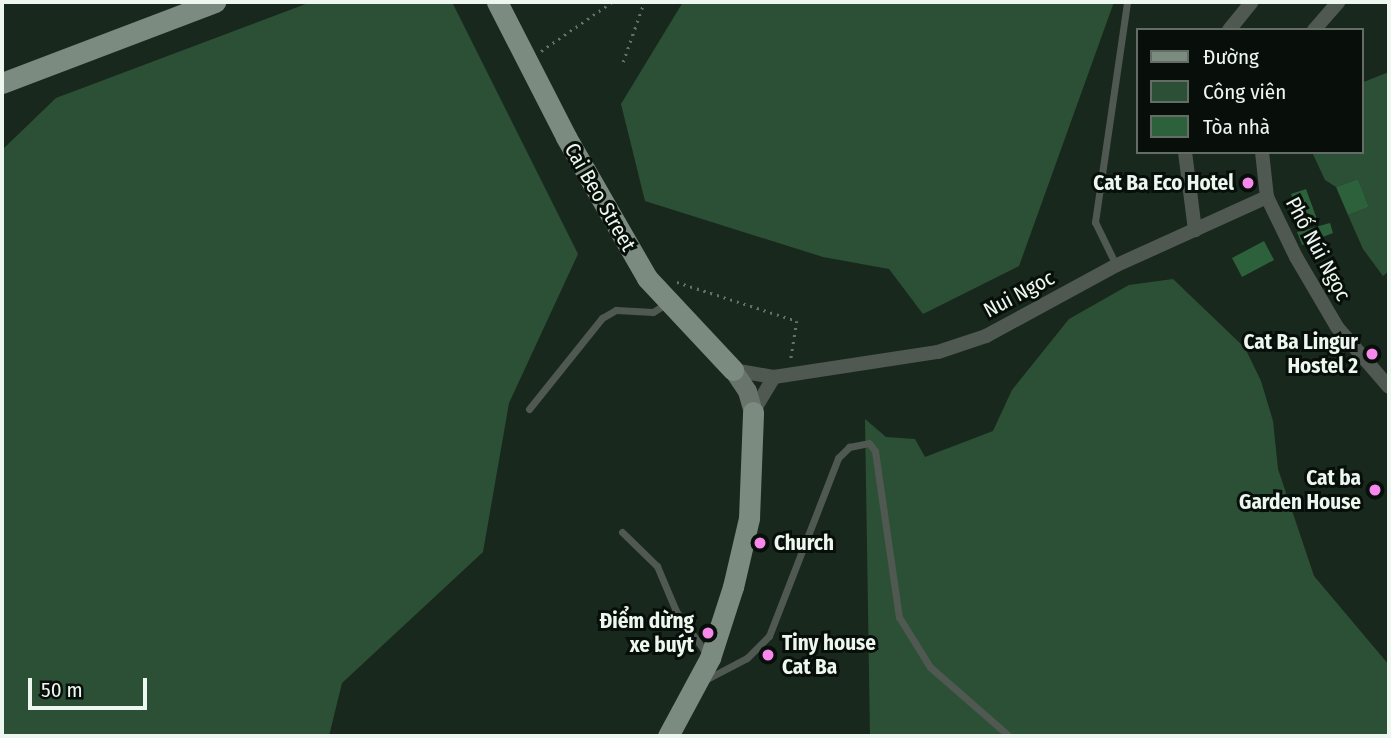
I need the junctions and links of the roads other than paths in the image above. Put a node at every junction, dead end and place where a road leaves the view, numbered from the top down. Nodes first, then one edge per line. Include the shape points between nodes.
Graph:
1 (215, 2) edge
2 (497, 2) edge
3 (1127, 2) edge
4 (1252, 2) edge
5 (1338, 2) edge
6 (1231, 28) edge
7 (1316, 28) edge
8 (2, 83) edge
9 (1185, 154) edge
10 (1262, 154) edge
11 (1267, 197) junction
12 (1195, 230) junction
13 (1116, 265) junction
14 (669, 302) junction
15 (733, 370) junction
16 (782, 376) junction
17 (1389, 387) edge
18 (529, 409) dead end
19 (753, 412) junction
20 (622, 532) dead end
21 (710, 658) junction
22 (698, 682) junction
23 (668, 736) edge
24 (1009, 736) edge

1 - 8 main road
2 - 14 main road, Cai Beo Street via 647,278
3 - 13 lane via 1095,222
4 - 6 street
5 - 7 street
9 - 12 street
10 - 11 street, Phố Núi Ngọc
11 - 12 street, Nui Ngoc
11 - 17 street, Phố Núi Ngọc via 1337,327
12 - 13 street, Nui Ngoc
13 - 16 street, Nui Ngoc via 986,336 938,352
14 - 15 main road, Cai Beo Street
14 - 18 lane via 653,312 616,310 602,318
15 - 16 street
15 - 19 main road, Cai Beo Street via 747,391
16 - 19 street, Cai Beo Street
19 - 21 main road, Cai Beo Street via 750,518
20 - 21 lane via 657,566 676,611
21 - 22 main road, Cai Beo Street
22 - 23 main road, Cai Beo Street
22 - 24 lane via 747,658 769,636 838,458 849,447 869,443 875,451 899,617 930,667

